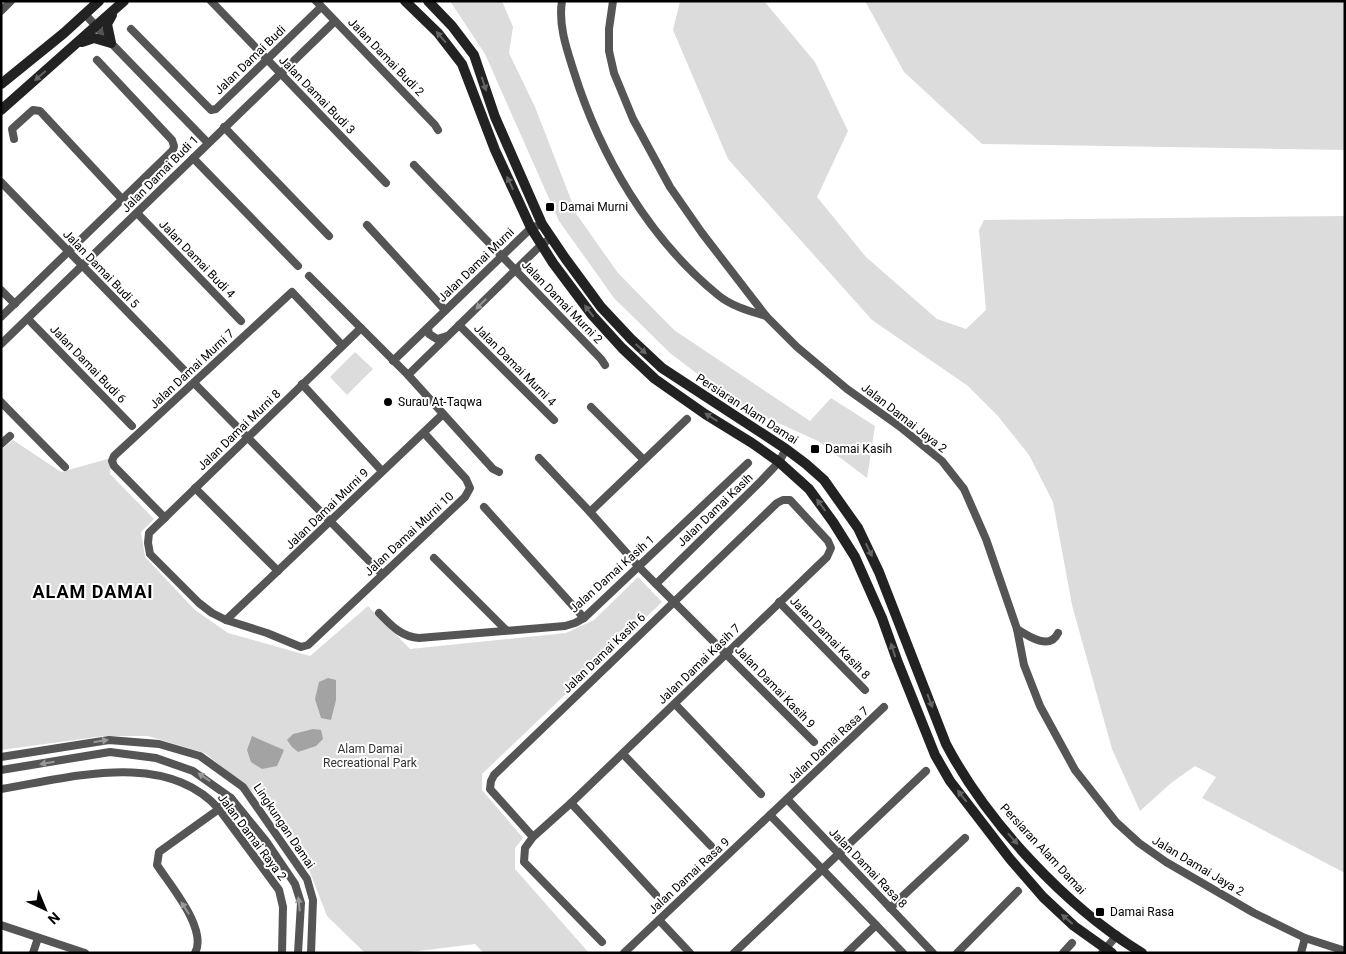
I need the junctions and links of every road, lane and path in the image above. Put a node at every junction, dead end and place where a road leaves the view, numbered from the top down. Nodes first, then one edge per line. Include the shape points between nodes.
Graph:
1 (11, 1) edge
2 (99, 1) edge
3 (124, 1) edge
4 (211, 1) edge
5 (406, 1) edge
6 (427, 1) edge
7 (562, 1) edge
8 (612, 1) edge
9 (318, 4) edge
10 (1, 10) edge
11 (115, 10) junction
12 (416, 11) junction
13 (85, 14) junction
14 (335, 21) junction
15 (96, 27) junction
16 (131, 29) dead end
17 (111, 43) junction
18 (76, 44) junction
19 (267, 59) junction
20 (97, 60) dead end
21 (280, 73) junction
22 (1, 84) edge
23 (1, 110) edge
24 (224, 127) junction
25 (438, 130) dead end
26 (14, 139) dead end
27 (208, 143) junction
28 (193, 158) junction
29 (414, 165) dead end
30 (1, 182) edge
31 (386, 183) dead end
32 (122, 198) junction
33 (137, 213) junction
34 (542, 224) junction
35 (367, 225) dead end
36 (531, 228) junction
37 (329, 236) dead end
38 (551, 238) junction
39 (541, 245) junction
40 (68, 252) junction
41 (501, 256) junction
42 (82, 266) junction
43 (298, 266) dead end
44 (516, 270) junction
45 (309, 276) dead end
46 (1, 290) edge
47 (15, 304) junction
48 (445, 310) junction
49 (766, 316) junction
50 (1, 317) edge
51 (28, 319) junction
52 (241, 320) dead end
53 (459, 325) junction
54 (361, 328) junction
55 (428, 328) junction
56 (449, 335) junction
57 (1, 344) edge
58 (342, 345) junction
59 (393, 361) junction
60 (605, 365) dead end
61 (186, 372) dead end
62 (408, 375) junction
63 (194, 382) junction
64 (302, 384) junction
65 (1, 402) edge
66 (591, 407) dead end
67 (442, 414) junction
68 (687, 418) dead end
69 (554, 420) dead end
70 (132, 426) dead end
71 (424, 433) junction
72 (10, 436) dead end
73 (246, 438) junction
74 (1, 444) edge
75 (786, 449) junction
76 (539, 458) dead end
77 (644, 460) junction
78 (778, 462) junction
79 (748, 463) dead end
80 (65, 467) dead end
81 (382, 471) junction
82 (498, 472) dead end
83 (195, 488) junction
84 (790, 500) joint
85 (484, 508) dead end
86 (590, 512) junction
87 (165, 518) junction
88 (330, 522) junction
89 (434, 558) dead end
90 (639, 567) junction
91 (278, 571) junction
92 (382, 574) junction
93 (656, 584) junction
94 (674, 602) junction
95 (779, 602) junction
96 (379, 613) dead end
97 (584, 618) junction
98 (226, 620) junction
99 (1017, 629) junction
100 (506, 630) junction
101 (1058, 633) dead end
102 (726, 653) junction
103 (865, 690) dead end
104 (675, 704) junction
105 (884, 707) dead end
106 (814, 742) dead end
107 (623, 754) junction
108 (1, 757) edge
109 (1, 770) edge
110 (926, 771) dead end
111 (1, 789) edge
112 (761, 794) dead end
113 (231, 798) junction
114 (787, 799) junction
115 (571, 803) junction
116 (219, 809) junction
117 (770, 815) junction
118 (532, 837) junction
119 (965, 838) dead end
120 (711, 846) dead end
121 (838, 853) junction
122 (822, 869) junction
123 (1018, 891) dead end
124 (656, 894) dead end
125 (890, 908) junction
126 (659, 920) junction
127 (876, 925) junction
128 (1, 926) edge
129 (1117, 935) junction
130 (38, 938) junction
131 (1304, 938) junction
132 (602, 942) dead end
133 (1072, 943) dead end
134 (1107, 951) edge
135 (1345, 951) edge
136 (33, 953) edge
137 (84, 953) edge
138 (195, 953) edge
139 (282, 953) edge
140 (298, 953) edge
141 (311, 953) edge
142 (624, 953) edge
143 (690, 953) edge
144 (734, 953) edge
145 (847, 953) edge
146 (903, 953) edge
147 (933, 953) edge
148 (957, 953) edge
149 (1063, 953) edge
150 (1142, 953) edge
151 (1301, 953) edge

1 - 10 street
2 - 13 street
3 - 11 street
4 - 19 street, Jalan Damai Budi 3
5 - 12 street, Persiaran Alam Damai
6 - 12 street
6 -> 34 street, Persiaran Alam Damai via 474,55 495,118
7 - 49 street via 560,9 565,44 584,105 609,159 644,214 669,247 719,296
8 - 49 street, Jalan Damai Jaya 2 via 609,52 633,120 670,187
9 - 14 street, Jalan Damai Budi 2
9 - 19 street, Jalan Damai Budi
11 - 15 street
11 - 17 street via 107,24
36 -> 12 street, Persiaran Alam Damai via 495,150 462,64
13 - 15 street
13 - 22 street
14 - 21 street, Jalan Damai Budi 1
14 - 25 street, Jalan Damai Budi 2
15 - 17 street
15 - 18 street
16 - 19 street, Jalan Damai Budi via 211,110 216,109
17 - 18 street via 94,38
17 - 27 street
18 -> 23 street
19 - 21 street, Jalan Damai Budi 3
20 - 32 street via 172,140 174,146
21 - 24 street, Jalan Damai Budi 1
21 - 31 street, Jalan Damai Budi 3
24 - 27 street, Jalan Damai Budi 1
24 - 37 street
26 - 32 street via 12,129 33,110 40,111
27 - 28 street, Jalan Damai Budi 1
28 - 33 street, Jalan Damai Budi 1
28 - 43 street
29 - 41 street, Jalan Damai Murni 2
30 - 40 street, Jalan Damai Budi 5
32 - 40 street
33 - 42 street, Jalan Damai Budi 1
33 - 52 street, Jalan Damai Budi 4
34 - 36 street, Jalan Damai Murni
34 - 38 street, Persiaran Alam Damai
35 - 48 street
36 - 39 street, Persiaran Alam Damai
36 - 41 street, Jalan Damai Murni
38 - 39 street
38 -> 75 street, Persiaran Alam Damai via 601,307 662,368
39 - 44 street
78 -> 39 street, Persiaran Alam Damai via 655,379 592,314
40 - 42 street, Jalan Damai Budi 5
40 - 47 street
41 - 44 street, Jalan Damai Murni 2
41 - 48 street, Jalan Damai Murni
42 - 51 street, Jalan Damai Budi 1
42 - 61 street, Jalan Damai Budi 5
44 -> 53 street
44 - 60 street, Jalan Damai Murni 2
45 - 54 street
46 - 47 street
47 - 50 street
48 - 55 street, Jalan Damai Murni
49 - 99 street, Jalan Damai Jaya 2 via 847,389 942,461 964,489 986,540
51 - 57 street, Jalan Damai Budi 1
51 - 70 street, Jalan Damai Budi 6
53 - 56 street
53 - 69 street, Jalan Damai Murni 4
54 - 58 street, Jalan Damai Murni 8
54 - 59 street
55 - 56 street via 429,334 437,339
55 - 59 street, Jalan Damai Murni
56 - 62 street
58 - 63 street, Jalan Damai Murni 7 via 292,292
58 - 64 street, Jalan Damai Murni 8
59 - 62 street
62 - 67 street
63 - 73 street
63 - 87 street, Jalan Damai Murni 7 via 112,461
64 - 73 street, Jalan Damai Murni 8
64 - 81 street
65 - 80 street
66 - 77 street
67 - 71 street, Jalan Damai Murni 9
67 - 82 street
68 - 77 street
71 - 81 street, Jalan Damai Murni 9
71 - 92 street, Jalan Damai Murni 10 via 466,479 470,488 466,497
72 - 74 street
73 - 83 street, Jalan Damai Murni 8
73 - 88 street
75 - 78 street, Jalan Damai Kasih
75 -> 129 street, Persiaran Alam Damai via 824,480 858,528 879,572 946,744 982,802 1063,893
76 - 86 street, Jalan Damai Kasih 9
77 - 86 street
78 - 93 street, Jalan Damai Kasih
134 -> 78 street, Persiaran Alam Damai via 1043,897 950,781 935,755 855,557 809,489
79 - 90 street, Jalan Damai Kasih 1
81 - 88 street, Jalan Damai Murni 9
83 - 87 street, Jalan Damai Murni 8
83 - 91 street
84 - 94 street, Jalan Damai Kasih 6 via 777,503
84 - 95 street, Jalan Damai Kasih 7 via 831,548 827,557
85 - 97 street
86 - 90 street, Jalan Damai Kasih 9
87 - 98 street, Jalan Damai Murni 8 via 148,533 150,554 199,603
88 - 91 street, Jalan Damai Murni 9
88 - 92 street
89 - 100 street
90 - 93 street, Jalan Damai Kasih 9
90 - 97 street, Jalan Damai Kasih 1
91 - 98 street, Jalan Damai Murni 9
92 - 98 street, Jalan Damai Murni 10 via 308,645 301,647
93 - 94 street, Jalan Damai Kasih 9
94 - 102 street, Jalan Damai Kasih 9
94 - 118 street, Jalan Damai Kasih 6 via 494,775 490,789
95 - 102 street, Jalan Damai Kasih 7
95 - 103 street, Jalan Damai Kasih 8
96 - 100 street, Jalan Damai Kasih 1 via 409,638
97 - 100 street, Jalan Damai Kasih 1 via 565,626
99 - 101 street via 1048,642
99 - 131 street, Jalan Damai Jaya 2 via 1024,666 1040,706 1075,770 1116,822 1166,862
102 - 104 street, Jalan Damai Kasih 7
102 - 106 street, Jalan Damai Kasih 9
104 - 107 street, Jalan Damai Kasih 7
104 - 112 street
105 - 114 street, Jalan Damai Rasa 7
107 - 115 street, Jalan Damai Kasih 7
107 - 120 street
108 -> 141 street, Lingkungan Damai via 109,740 159,744 200,756 243,786 306,880 313,900
113 -> 109 street, Lingkungan Damai via 193,771 156,758 110,752
110 - 121 street
111 - 116 street, Jalan Damai Raya 2 via 98,774 141,772 197,789
113 - 116 street
140 -> 113 street, Lingkungan Damai via 301,903 295,884
114 - 117 street, Jalan Damai Rasa 7
114 - 121 street, Jalan Damai Rasa 8
115 - 118 street, Jalan Damai Kasih 7
115 - 124 street
138 -> 116 street via 199,947 195,923 157,865 157,858 159,852
116 - 139 street, Jalan Damai Raya 2 via 279,890
117 - 122 street
117 - 126 street, Jalan Damai Rasa 9
118 - 132 street via 525,848 524,862
119 - 125 street
121 - 122 street
121 - 125 street, Jalan Damai Rasa 8
122 - 127 street
122 - 144 street
123 - 148 street
125 - 147 street, Jalan Damai Rasa 8
126 - 142 street, Jalan Damai Rasa 9
126 - 143 street
127 - 145 street
127 - 146 street
128 - 130 street
129 - 134 street
129 - 150 street, Persiaran Alam Damai
130 - 136 street
130 - 137 street
131 - 135 street, Jalan Damai Jaya 2
131 - 151 street
133 - 149 street

